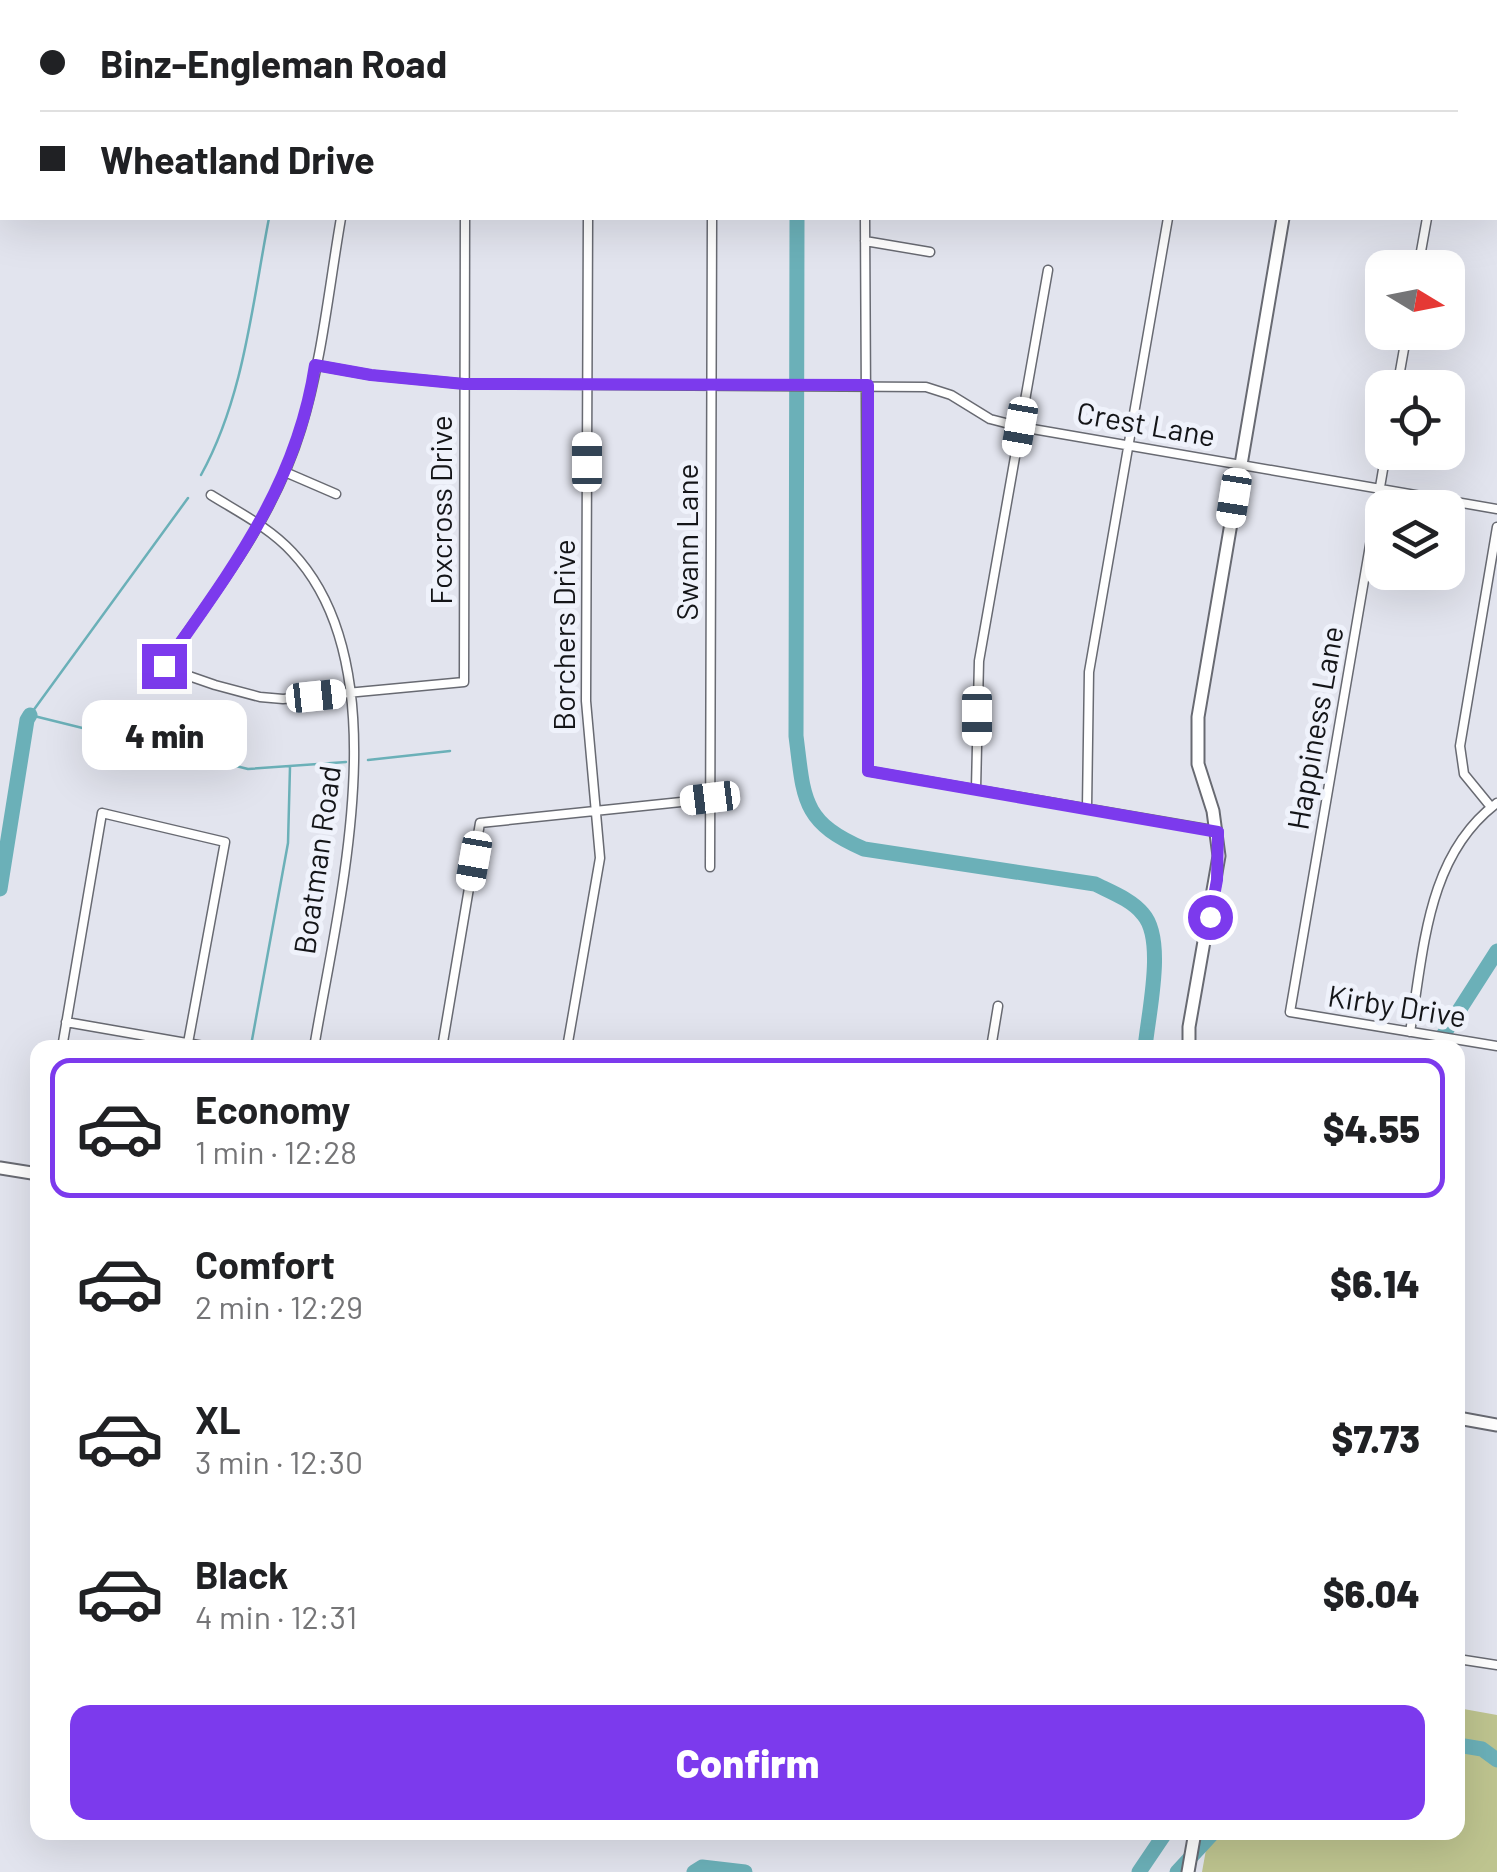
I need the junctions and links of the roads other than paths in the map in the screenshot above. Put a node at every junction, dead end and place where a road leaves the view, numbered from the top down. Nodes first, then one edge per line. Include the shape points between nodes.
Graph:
1 (340, 220) edge
2 (465, 220) edge
3 (588, 220) edge
4 (712, 220) edge
5 (865, 220) edge
6 (1168, 220) edge
7 (1283, 220) edge
8 (1427, 220) edge
9 (866, 241) junction
10 (1421, 250) edge
11 (930, 252) dead end
12 (1048, 270) dead end
13 (315, 365) junction
14 (588, 383) junction
15 (464, 384) junction
16 (711, 384) junction
17 (868, 385) junction
18 (1020, 427) junction
19 (1128, 444) junction
20 (1239, 464) junction
21 (1383, 470) edge
22 (286, 472) junction
23 (1380, 489) junction
24 (336, 494) dead end
25 (212, 496) dead end
26 (1497, 508) edge
27 (260, 525) junction
28 (1497, 528) edge
29 (350, 692) junction
30 (976, 789) junction
31 (710, 798) junction
32 (1494, 805) edge
33 (1086, 808) junction
34 (595, 812) junction
35 (1218, 832) junction
36 (710, 867) dead end
37 (998, 1006) dead end
38 (1290, 1012) joint
39 (66, 1022) junction
40 (1414, 1032) junction
41 (63, 1040) edge
42 (171, 1040) edge
43 (189, 1040) edge
44 (315, 1040) edge
45 (443, 1040) edge
46 (568, 1040) edge
47 (992, 1040) edge
48 (1189, 1040) edge
49 (1462, 1040) edge
50 (1465, 1041) edge
51 (1497, 1046) edge
52 (0, 1168) edge
53 (30, 1173) edge
54 (1465, 1419) edge
55 (1497, 1425) edge
56 (1465, 1659) edge
57 (1497, 1666) edge
58 (1194, 1840) edge
59 (1188, 1872) edge

1 - 13 street
2 - 15 street, Foxcross Drive
3 - 14 street, Borchers Drive
4 - 16 street, Swann Lane
5 - 9 street
6 - 19 street
7 - 20 street
8 - 10 street
9 - 11 street
9 - 17 street
12 - 18 street
13 - 15 street, Crest Lane
13 - 22 street
14 - 15 street, Crest Lane
14 - 16 street, Crest Lane
14 - 34 street, Borchers Drive via 586,701
15 - 29 street, Foxcross Drive via 464,682
16 - 17 street, Crest Lane
16 - 31 street, Swann Lane
17 - 18 street, Crest Lane via 935,388 990,420
17 - 30 street via 868,771
18 - 19 street, Crest Lane
18 - 30 street via 980,662
19 - 20 street, Crest Lane
19 - 33 street via 1088,672
20 - 23 street, Crest Lane
20 - 35 street via 1196,732
21 - 23 street, Happiness Lane
22 - 24 street
22 - 27 street
23 - 26 street, Crest Lane
23 - 38 street, Happiness Lane
25 - 27 street, Boatman Road
27 - 29 street, Boatman Road via 294,553 325,598
27 - 29 street via 164,666 270,699
28 - 32 street via 1460,746 1464,774
29 - 44 street, Boatman Road via 356,736 348,830
30 - 33 street
31 - 34 street
31 - 36 street, Swann Lane
32 - 40 street via 1456,847 1440,878
33 - 35 street
34 - 45 street via 480,824
34 - 46 street, Borchers Drive via 600,858
35 - 48 street via 1217,880
37 - 47 street
38 - 40 street, Kirby Drive
39 - 41 street
39 - 42 street
39 - 43 street via 102,813 225,842
40 - 49 street, Kirby Drive
50 - 51 street, Kirby Drive
52 - 53 street
54 - 55 street
56 - 57 street
58 - 59 street

